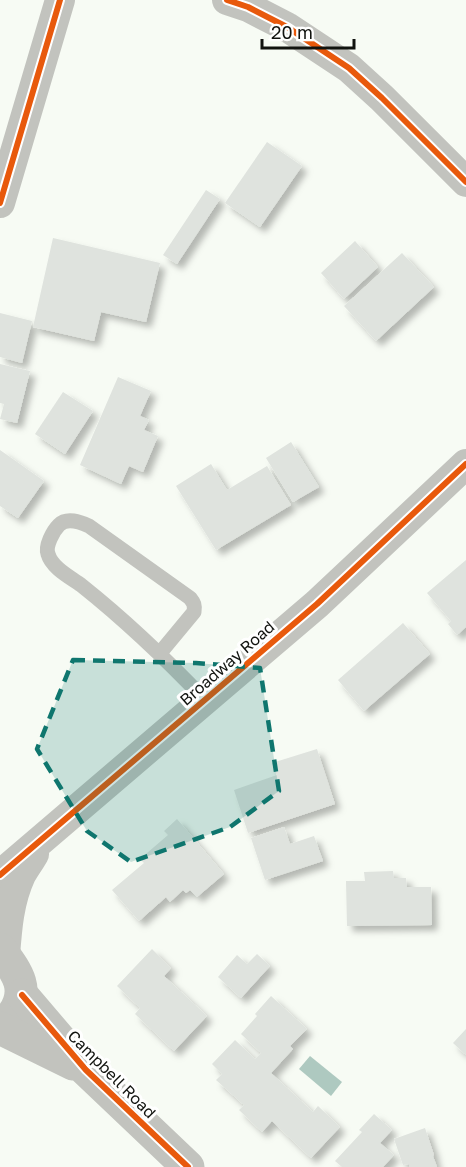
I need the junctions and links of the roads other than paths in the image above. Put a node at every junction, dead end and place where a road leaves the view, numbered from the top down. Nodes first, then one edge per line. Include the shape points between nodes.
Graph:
1 (60, 0) edge
2 (227, 0) edge
3 (466, 182) edge
4 (0, 202) edge
5 (466, 464) edge
6 (160, 653) junction
7 (205, 700) junction
8 (43, 839) junction
9 (0, 875) edge
10 (2, 953) edge
11 (22, 995) junction
12 (0, 1026) edge
13 (86, 1070) junction
14 (188, 1167) edge

1 - 4 street
2 - 3 street via 287,27 349,68
5 - 7 street, Broadway Road via 316,604
6 - 6 lane via 55,566 47,549 59,525 66,520 89,526 194,603 194,612
6 - 7 lane
7 - 8 street, Broadway Road
8 - 9 street, Broadway Road
8 - 10 street, Broadway Road via 21,875 12,900
10 - 11 street via 17,974
11 - 12 street via 12,1016
11 - 13 street, Campbell Road
12 - 13 street, Campbell Road
13 - 14 street, Campbell Road

